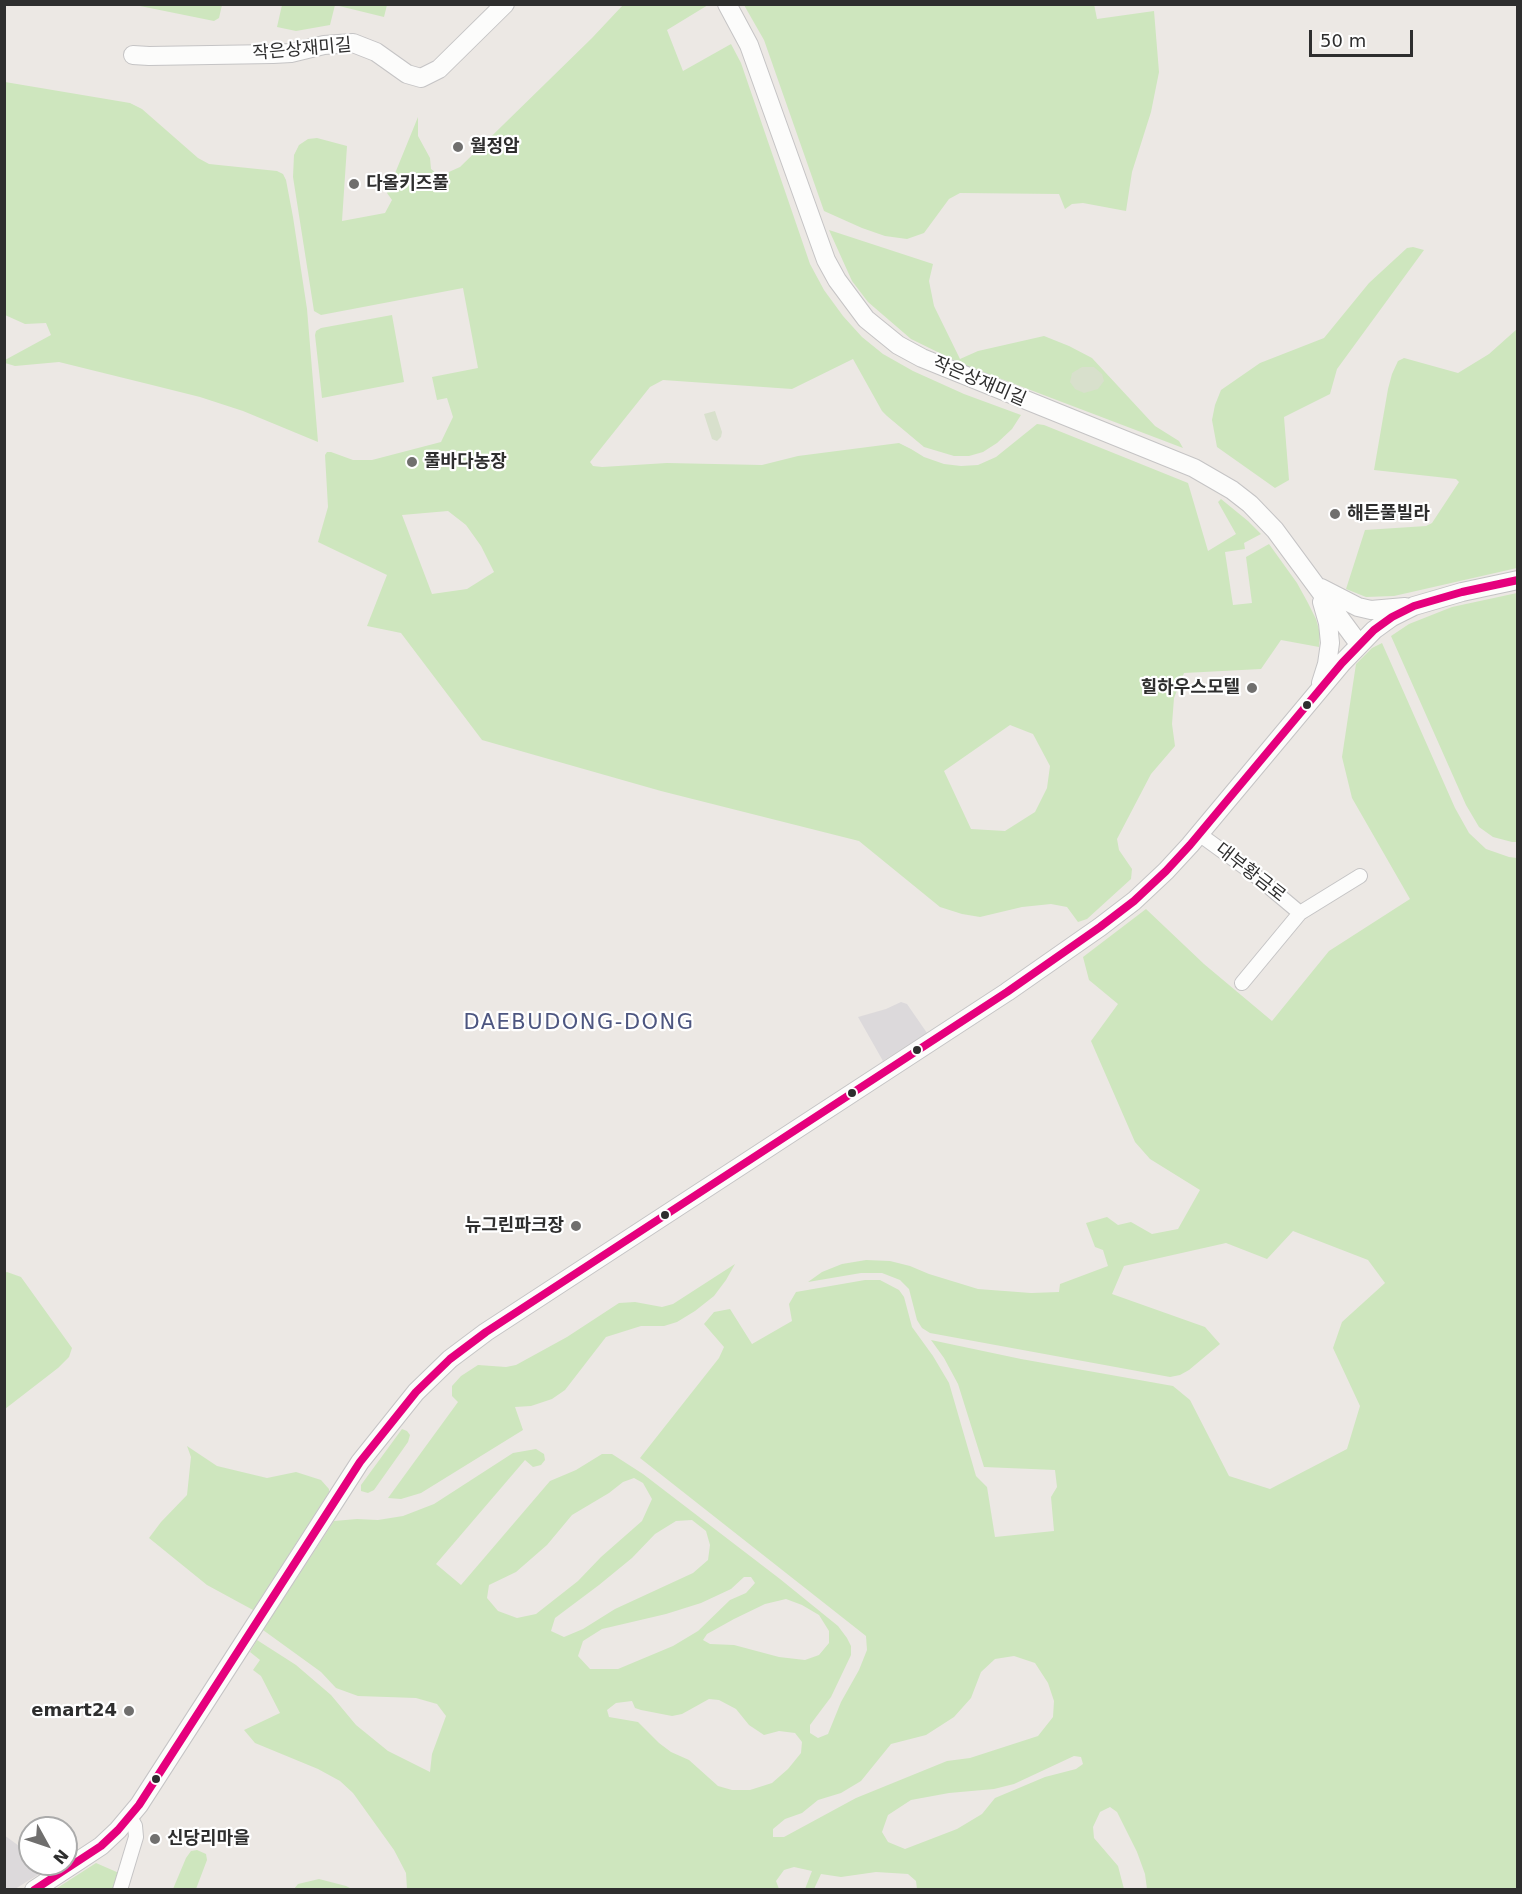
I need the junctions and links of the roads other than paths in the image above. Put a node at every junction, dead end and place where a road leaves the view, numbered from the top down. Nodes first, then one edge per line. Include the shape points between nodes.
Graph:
1 (505, 4) edge
2 (727, 4) edge
3 (133, 55) dead end
4 (1518, 580) edge
5 (1315, 583) junction
6 (1414, 606) junction
7 (1359, 644) junction
8 (1317, 693) junction
9 (1199, 834) junction
10 (1360, 876) dead end
11 (1300, 913) junction
12 (1242, 983) dead end
13 (130, 1817) junction
14 (34, 1890) edge
15 (120, 1890) edge

1 - 3 main road, 작은상재미길 via 439,69 421,78 406,74 376,52 353,43 273,54
2 - 5 main road, 작은상재미길 via 749,45 826,260 866,319 898,345 922,358 1194,468 1222,483 1267,520
4 - 6 main road
5 - 6 main road via 1363,608
5 - 7 main road, 작은상재미길
5 - 8 main road via 1330,642
6 - 7 main road via 1381,625
7 - 8 main road
8 - 9 main road
9 - 11 street, 대부황금로
9 - 13 main road via 1134,901 1069,949 486,1332 431,1376 356,1469
10 - 11 street, 대부황금로
11 - 12 street, 대부황금로
13 - 14 main road via 101,1846
13 - 15 street via 136,1837

